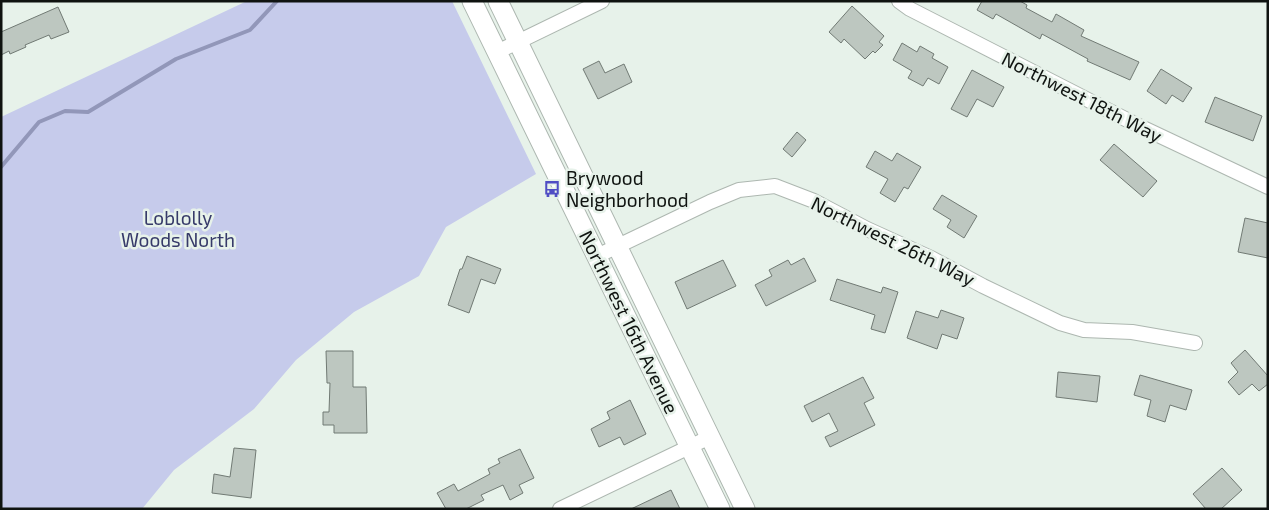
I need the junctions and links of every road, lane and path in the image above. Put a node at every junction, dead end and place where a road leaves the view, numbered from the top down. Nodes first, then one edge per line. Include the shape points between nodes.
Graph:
1 (472, 1) edge
2 (498, 1) edge
3 (602, 1) edge
4 (899, 1) edge
5 (517, 42) junction
6 (497, 52) junction
7 (1268, 187) edge
8 (617, 246) junction
9 (597, 256) junction
10 (1195, 343) dead end
11 (710, 436) junction
12 (690, 447) junction
13 (560, 509) edge
14 (720, 509) edge
15 (745, 509) edge

1 - 6 main road, Northwest 16th Avenue
2 - 5 main road, Northwest 16th Avenue
3 - 5 street
4 - 7 street, Northwest 18th Way via 1139,126
5 - 6 street
5 - 8 main road, Northwest 16th Avenue
6 - 9 main road, Northwest 16th Avenue
8 - 9 street, Northwest 26th Way
8 - 10 street, Northwest 26th Way via 739,190 775,186 814,201 1060,323 1084,330 1132,332
8 - 11 main road, Northwest 16th Avenue
9 - 12 main road, Northwest 16th Avenue
11 - 12 street
11 - 15 main road, Northwest 16th Avenue
12 - 13 street
12 - 14 main road, Northwest 16th Avenue

